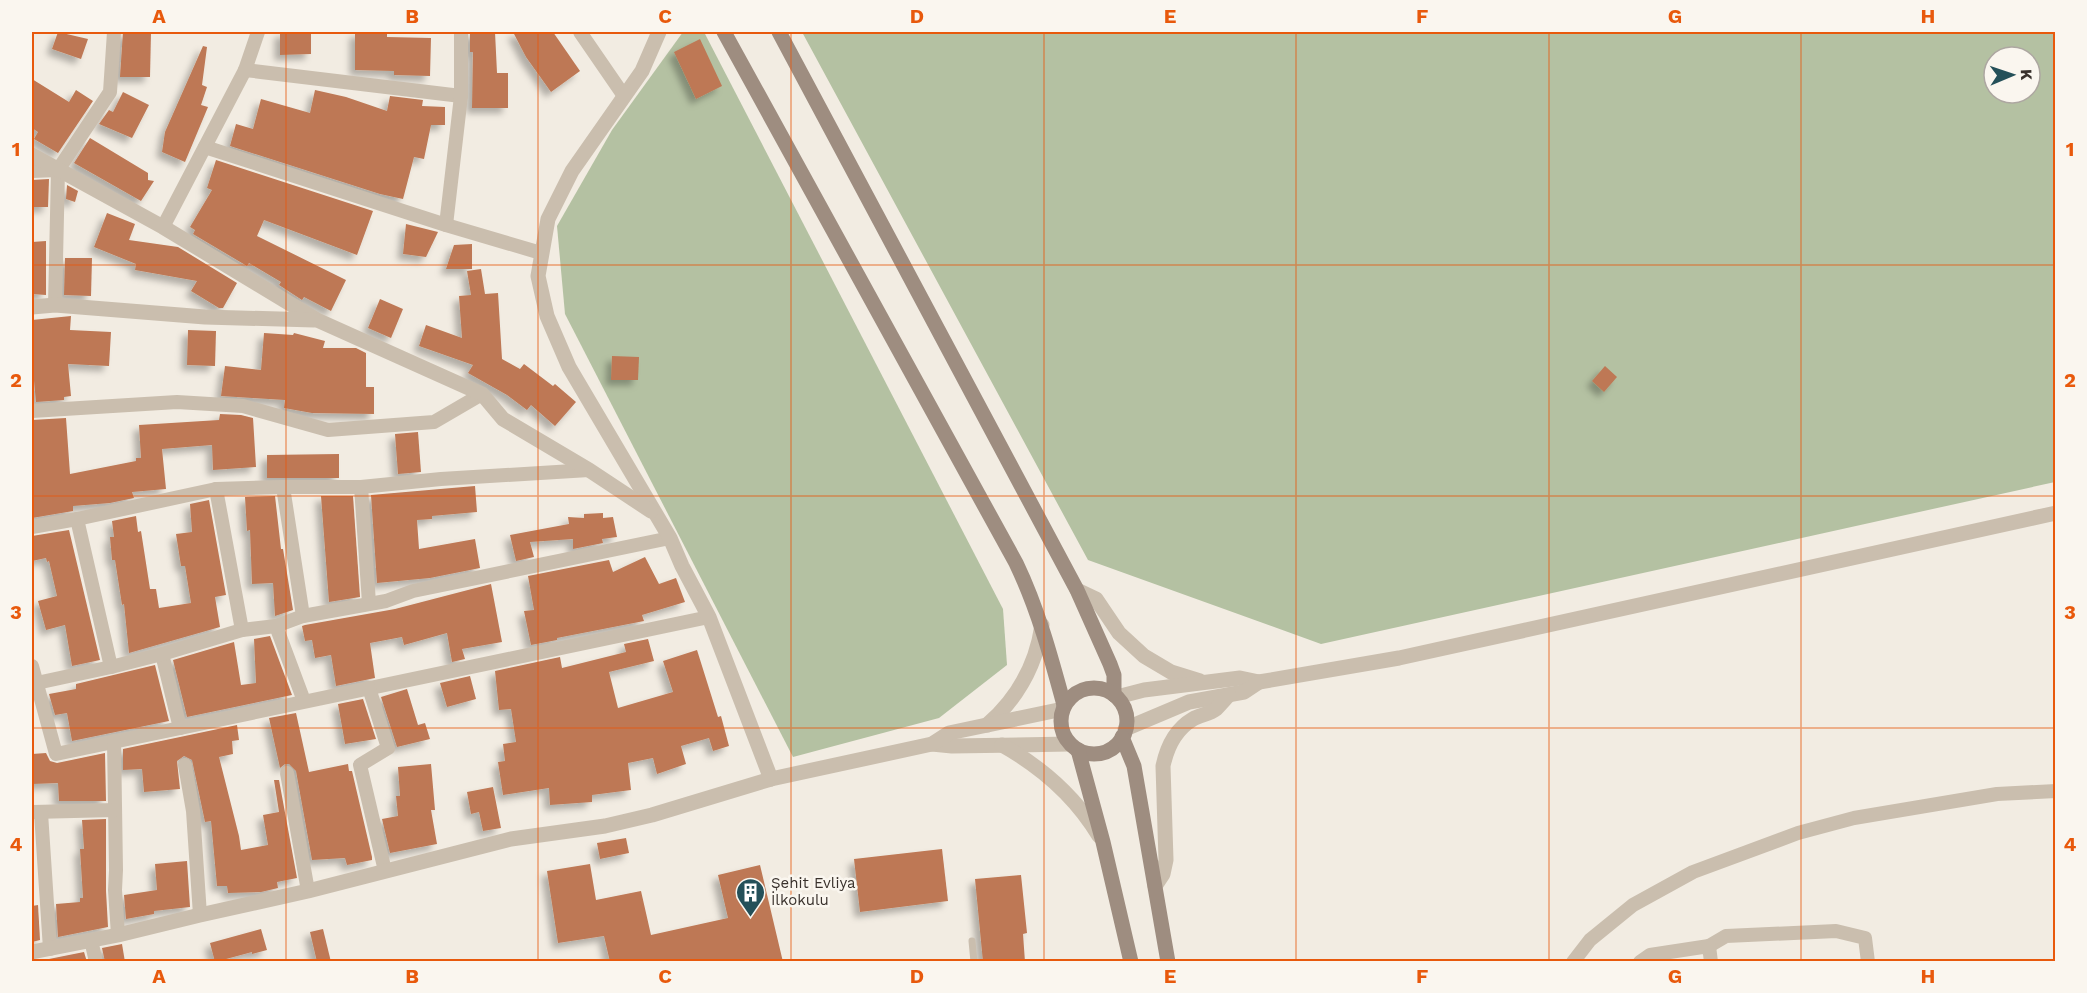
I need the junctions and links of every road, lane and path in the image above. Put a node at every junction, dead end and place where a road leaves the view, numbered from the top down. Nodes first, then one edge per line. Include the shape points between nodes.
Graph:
1 (114, 32) edge
2 (258, 32) edge
3 (462, 32) edge
4 (580, 32) edge
5 (659, 32) edge
6 (723, 32) edge
7 (779, 32) edge
8 (245, 70) junction
9 (461, 96) junction
10 (624, 96) junction
11 (205, 147) junction
12 (32, 155) edge
13 (58, 170) junction
14 (32, 171) edge
15 (446, 225) junction
16 (163, 227) junction
17 (542, 253) junction
18 (55, 305) junction
19 (32, 307) edge
20 (317, 320) junction
21 (482, 394) junction
22 (32, 411) edge
23 (589, 470) junction
24 (283, 487) junction
25 (361, 487) junction
26 (216, 489) junction
27 (654, 513) junction
28 (2055, 513) edge
29 (77, 519) junction
30 (32, 527) edge
31 (670, 538) junction
32 (1077, 590) junction
33 (369, 603) junction
34 (303, 616) junction
35 (709, 617) junction
36 (1042, 625) junction
37 (276, 626) junction
38 (242, 630) junction
39 (162, 654) junction
40 (32, 666) edge
41 (111, 667) junction
42 (1259, 682) junction
43 (34, 683) edge
44 (1206, 683) junction
45 (369, 688) junction
46 (1229, 695) junction
47 (1115, 696) junction
48 (304, 701) junction
49 (1064, 707) junction
50 (986, 726) junction
51 (180, 728) junction
52 (1124, 733) junction
53 (114, 741) junction
54 (932, 744) junction
55 (1002, 745) junction
56 (1074, 747) junction
57 (185, 765) dead end
58 (287, 773) dead end
59 (771, 778) junction
60 (2055, 791) edge
61 (115, 810) junction
62 (36, 813) edge
63 (1103, 843) junction
64 (385, 871) junction
65 (1155, 886) junction
66 (308, 891) junction
67 (200, 915) junction
68 (118, 935) junction
69 (91, 940) junction
70 (972, 941) dead end
71 (1710, 946) junction
72 (50, 949) junction
73 (32, 952) edge
74 (96, 962) edge
75 (974, 962) edge
76 (1131, 962) edge
77 (1168, 962) edge
78 (1573, 962) edge
79 (1640, 962) edge
80 (1711, 962) edge
81 (1868, 962) edge

1 - 13 street via 110,92
2 - 8 street
3 - 9 street
4 - 10 street
5 - 10 street via 642,71
6 - 36 main road via 1016,563
7 - 32 main road
8 - 9 street
8 - 11 street
9 - 15 street
10 - 17 street via 572,171 548,219
11 - 15 street
11 - 16 street
12 - 13 street
13 - 14 street
13 - 16 street
13 - 18 street
15 - 17 street
16 - 20 street
17 - 27 street via 538,276 547,316 565,357
18 - 19 street
18 - 20 street via 183,316
20 - 21 street
21 - 22 street via 434,422 328,430 232,405 177,402
21 - 23 street via 503,419
23 - 25 street
23 - 27 street
24 - 25 street
24 - 26 street
24 - 34 street
25 - 33 street
26 - 29 street
26 - 38 street
27 - 31 street
28 - 42 street via 1399,658
29 - 30 street
29 - 41 street
31 - 33 street
31 - 35 street
32 - 44 street via 1096,599 1119,633 1143,656 1171,672
32 - 47 main road via 1114,675
33 - 34 street
34 - 37 street
35 - 45 street
35 - 59 street
36 - 49 main road
36 - 50 street via 1036,656 1021,687
37 - 38 street
37 - 48 street
38 - 39 street
39 - 41 street
39 - 51 street
40 - 43 street
41 - 43 street
42 - 44 street via 1240,678
42 - 46 street via 1244,692
43 - 53 street via 56,754
44 - 47 street
45 - 48 street
45 - 64 street via 388,748 360,765
46 - 52 street via 1189,702
46 - 65 street via 1214,711 1195,717 1180,729 1165,756 1166,860
47 - 49 main road via 1106,690 1087,688
47 - 52 main road via 1125,712
48 - 51 street
49 - 50 street
49 - 56 main road via 1061,728
50 - 54 street via 949,733
51 - 53 street
52 - 56 main road via 1107,751 1088,753
52 - 65 main road via 1134,766
53 - 61 street
54 - 55 street
54 - 59 street
55 - 56 street
55 - 63 street via 1032,762 1058,784 1090,821
56 - 63 main road
57 - 67 street via 193,811
58 - 66 street
59 - 64 street via 652,815 512,839
60 - 78 street via 1986,795 1854,818 1798,833 1693,872 1633,905 1590,940
61 - 62 street
61 - 68 street
62 - 72 street
63 - 76 main road
64 - 66 street
65 - 77 main road
66 - 67 street
67 - 68 street
68 - 69 street
69 - 72 street
69 - 74 street
70 - 75 lane
71 - 79 street via 1650,955
71 - 80 street
71 - 81 street via 1726,936 1836,931 1866,938
72 - 73 street

